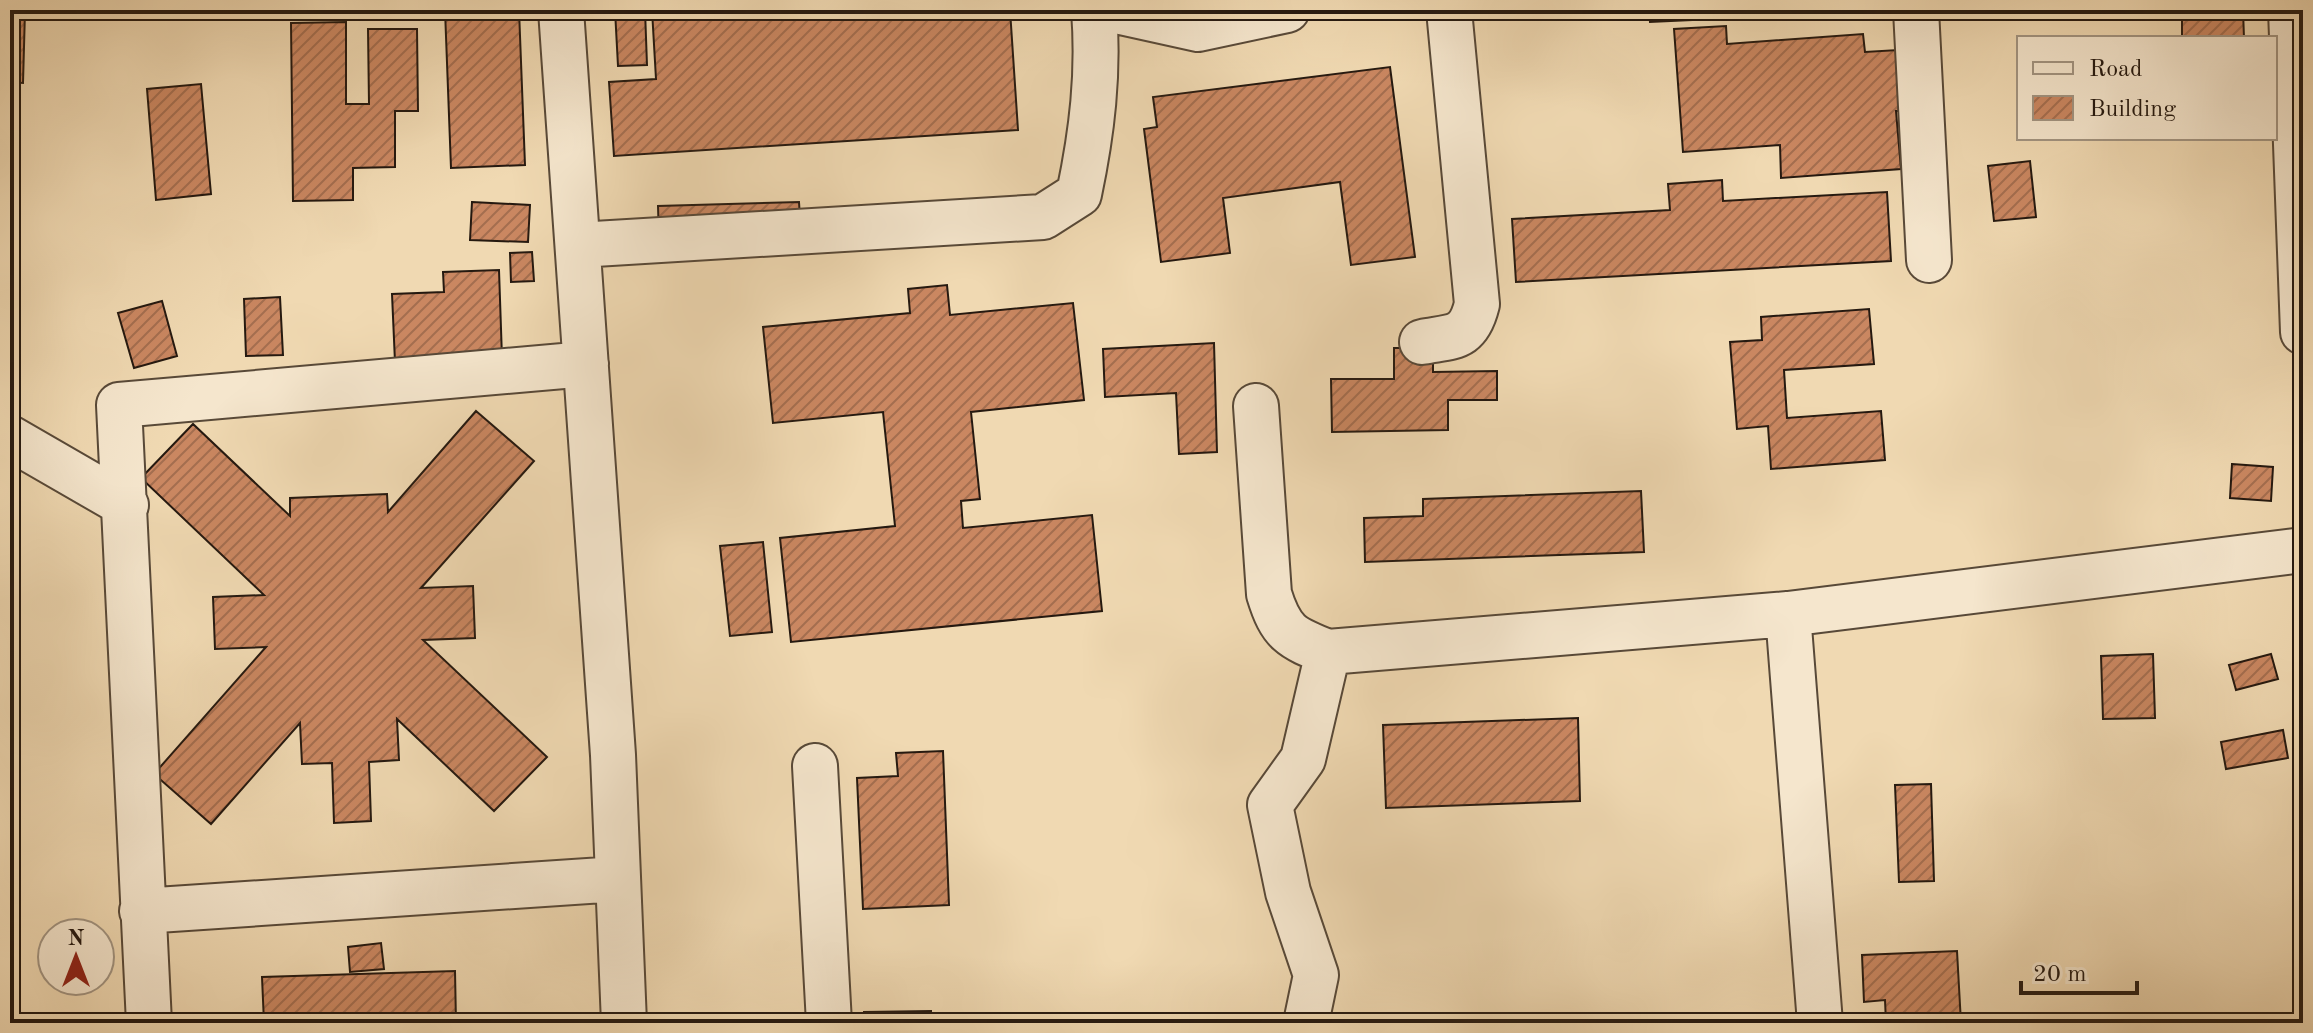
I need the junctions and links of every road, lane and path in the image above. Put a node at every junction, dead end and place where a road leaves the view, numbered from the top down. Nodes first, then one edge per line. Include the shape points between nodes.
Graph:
1 (561, 10) edge
2 (1094, 10) edge
3 (1112, 10) edge
4 (1287, 10) edge
5 (1449, 10) edge
6 (1916, 10) edge
7 (2291, 10) edge
8 (578, 245) junction
9 (1929, 260) dead end
10 (2303, 332) edge
11 (1422, 342) dead end
12 (586, 364) junction
13 (1256, 406) dead end
14 (10, 438) edge
15 (126, 505) junction
16 (2303, 550) edge
17 (1788, 614) junction
18 (1328, 652) junction
19 (815, 766) dead end
20 (618, 879) junction
21 (142, 911) junction
22 (149, 1023) edge
23 (624, 1023) edge
24 (829, 1023) edge
25 (1306, 1023) edge
26 (1820, 1023) edge

1 - 8 street
2 - 8 street via 1093,128 1079,194 1043,217
3 - 4 street via 1198,29
5 - 11 street via 1477,304 1472,324 1460,335
6 - 9 street
7 - 10 street
8 - 12 street
12 - 15 street via 119,405
12 - 20 street
13 - 18 street via 1269,594 1278,623 1297,640
14 - 15 street
15 - 21 street
16 - 17 street
17 - 18 street
17 - 26 street
18 - 25 street via 1303,759 1270,805 1288,892 1316,975
19 - 24 street
20 - 21 street
20 - 23 street
21 - 22 street

